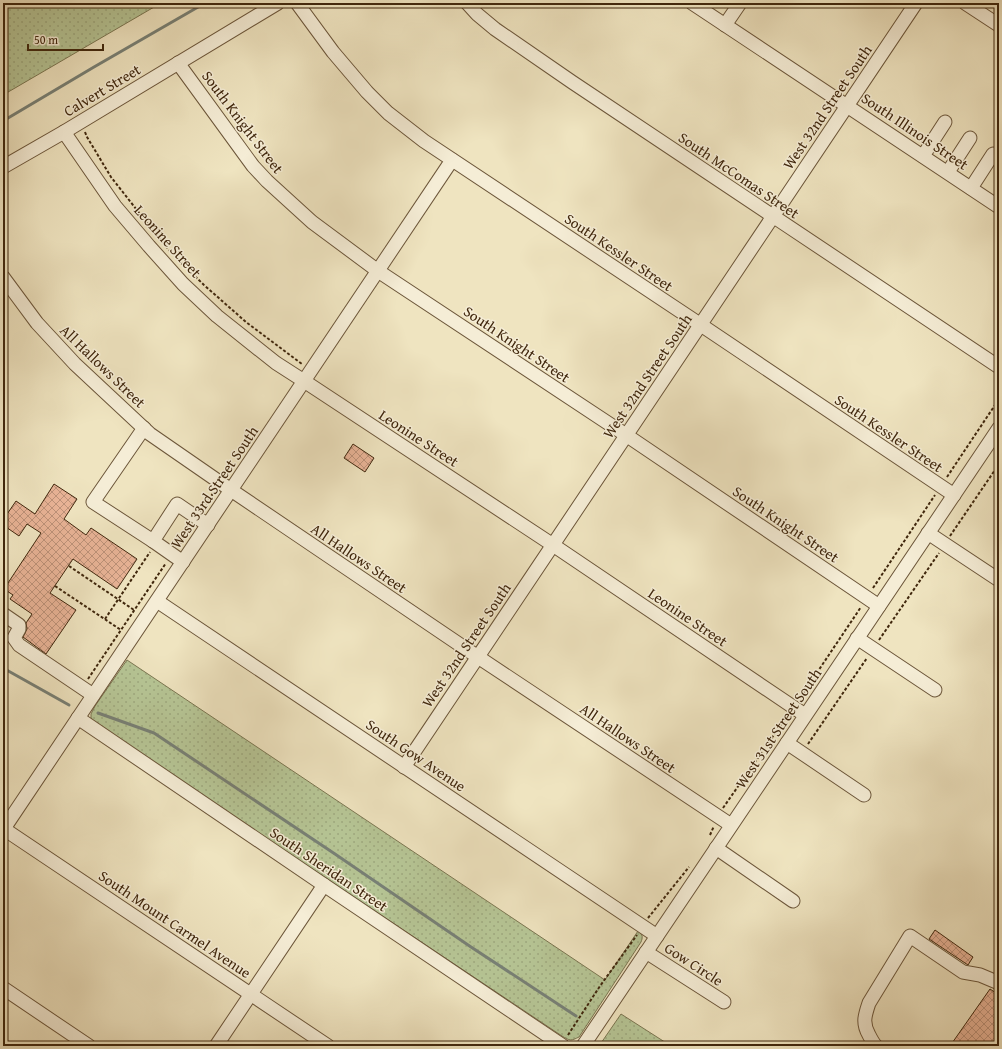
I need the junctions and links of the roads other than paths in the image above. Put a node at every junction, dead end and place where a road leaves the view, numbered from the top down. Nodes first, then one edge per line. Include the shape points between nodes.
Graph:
1 (278, 3) edge
2 (297, 3) edge
3 (467, 3) edge
4 (692, 3) edge
5 (740, 3) edge
6 (916, 3) edge
7 (965, 3) edge
8 (997, 24) dead end
9 (725, 25) junction
10 (178, 63) junction
11 (847, 105) junction
12 (945, 122) dead end
13 (64, 132) junction
14 (970, 138) dead end
15 (993, 154) dead end
16 (923, 156) junction
17 (452, 160) junction
18 (3, 167) edge
19 (948, 172) junction
20 (971, 188) junction
21 (998, 204) edge
22 (773, 216) junction
23 (378, 270) junction
24 (3, 277) edge
25 (701, 325) junction
26 (999, 367) edge
27 (304, 381) junction
28 (144, 428) junction
29 (999, 428) edge
30 (626, 436) junction
31 (231, 490) junction
32 (954, 496) junction
33 (203, 521) junction
34 (928, 533) junction
35 (154, 542) junction
36 (553, 545) junction
37 (184, 562) junction
38 (999, 580) edge
39 (157, 601) junction
40 (879, 606) junction
41 (3, 614) edge
42 (857, 638) junction
43 (478, 657) junction
44 (935, 690) dead end
45 (94, 696) junction
46 (805, 715) junction
47 (78, 718) junction
48 (786, 743) junction
49 (404, 766) junction
50 (864, 795) dead end
51 (731, 825) junction
52 (3, 830) edge
53 (712, 844) junction
54 (324, 885) junction
55 (794, 901) dead end
56 (657, 936) junction
57 (646, 952) junction
58 (999, 983) edge
59 (3, 988) edge
60 (251, 995) junction
61 (724, 1002) dead end
62 (562, 1045) edge
63 (90, 1046) edge
64 (216, 1046) edge
65 (328, 1046) edge
66 (583, 1046) edge
67 (876, 1046) edge

1 - 10 street, Calvert Street
2 - 17 street, South Kessler Street via 367,92 406,128
3 - 22 street, South McComas Street via 495,29
4 - 9 street, South Illinois Street
5 - 9 street
6 - 11 street, West 32nd Street South
7 - 8 street
9 - 11 street, South Illinois Street
10 - 13 street, Calvert Street
10 - 23 street, South Knight Street via 244,155 267,181 312,222
11 - 16 street, South Illinois Street
11 - 22 street, West 32nd Street South
12 - 16 street
13 - 18 street, Calvert Street
13 - 27 street, Leonine Street via 115,206 183,284 217,316
14 - 19 street
15 - 20 street
16 - 19 street, South Illinois Street
17 - 23 street, West 33rd Street South
17 - 25 street, South Kessler Street
19 - 20 street, South Illinois Street
20 - 21 street, South Illinois Street
22 - 25 street, West 32nd Street South
22 - 26 street, South McComas Street
23 - 27 street, West 33rd Street South
23 - 30 street, South Knight Street
24 - 28 street, All Hallows Street via 37,323 71,360
25 - 30 street, West 32nd Street South
25 - 32 street, South Kessler Street
27 - 31 street, West 33rd Street South
27 - 36 street, Leonine Street
28 - 31 street, All Hallows Street
28 - 35 street via 93,502
29 - 32 street, West 31st Street South
30 - 36 street, West 32nd Street South
30 - 40 street, South Knight Street
31 - 33 street, West 33rd Street South
31 - 43 street, All Hallows Street
32 - 34 street, West 31st Street South
33 - 35 street via 177,504
33 - 37 street, West 33rd Street South
34 - 38 street
34 - 40 street, West 31st Street South
35 - 37 street
36 - 43 street, West 32nd Street South
36 - 46 street, Leonine Street
37 - 39 street, West 33rd Street South
39 - 45 street, West 33rd Street South
39 - 49 street, South Gow Avenue
40 - 42 street, West 31st Street South
41 - 45 street via 19,625 14,638 19,645
42 - 44 street
42 - 46 street, West 31st Street South
43 - 49 street, West 32nd Street South
43 - 51 street, All Hallows Street
45 - 47 street, West 33rd Street South
46 - 48 street, West 31st Street South
47 - 52 street, West 33rd Street South
47 - 54 street, South Sheridan Street
48 - 50 street
48 - 51 street, West 31st Street South
49 - 56 street, South Gow Avenue
51 - 53 street, West 31st Street South
52 - 60 street, South Mount Carmel Avenue
53 - 55 street
53 - 56 street, West 31st Street South
54 - 60 street
54 - 62 street, South Sheridan Street
56 - 57 street, West 31st Street South
57 - 61 street, Gow Circle
57 - 66 street, West 31st Street South
58 - 67 street via 980,975 963,972 910,936 869,1003 865,1015 865,1027
59 - 63 street
60 - 64 street
60 - 65 street, South Mount Carmel Avenue

